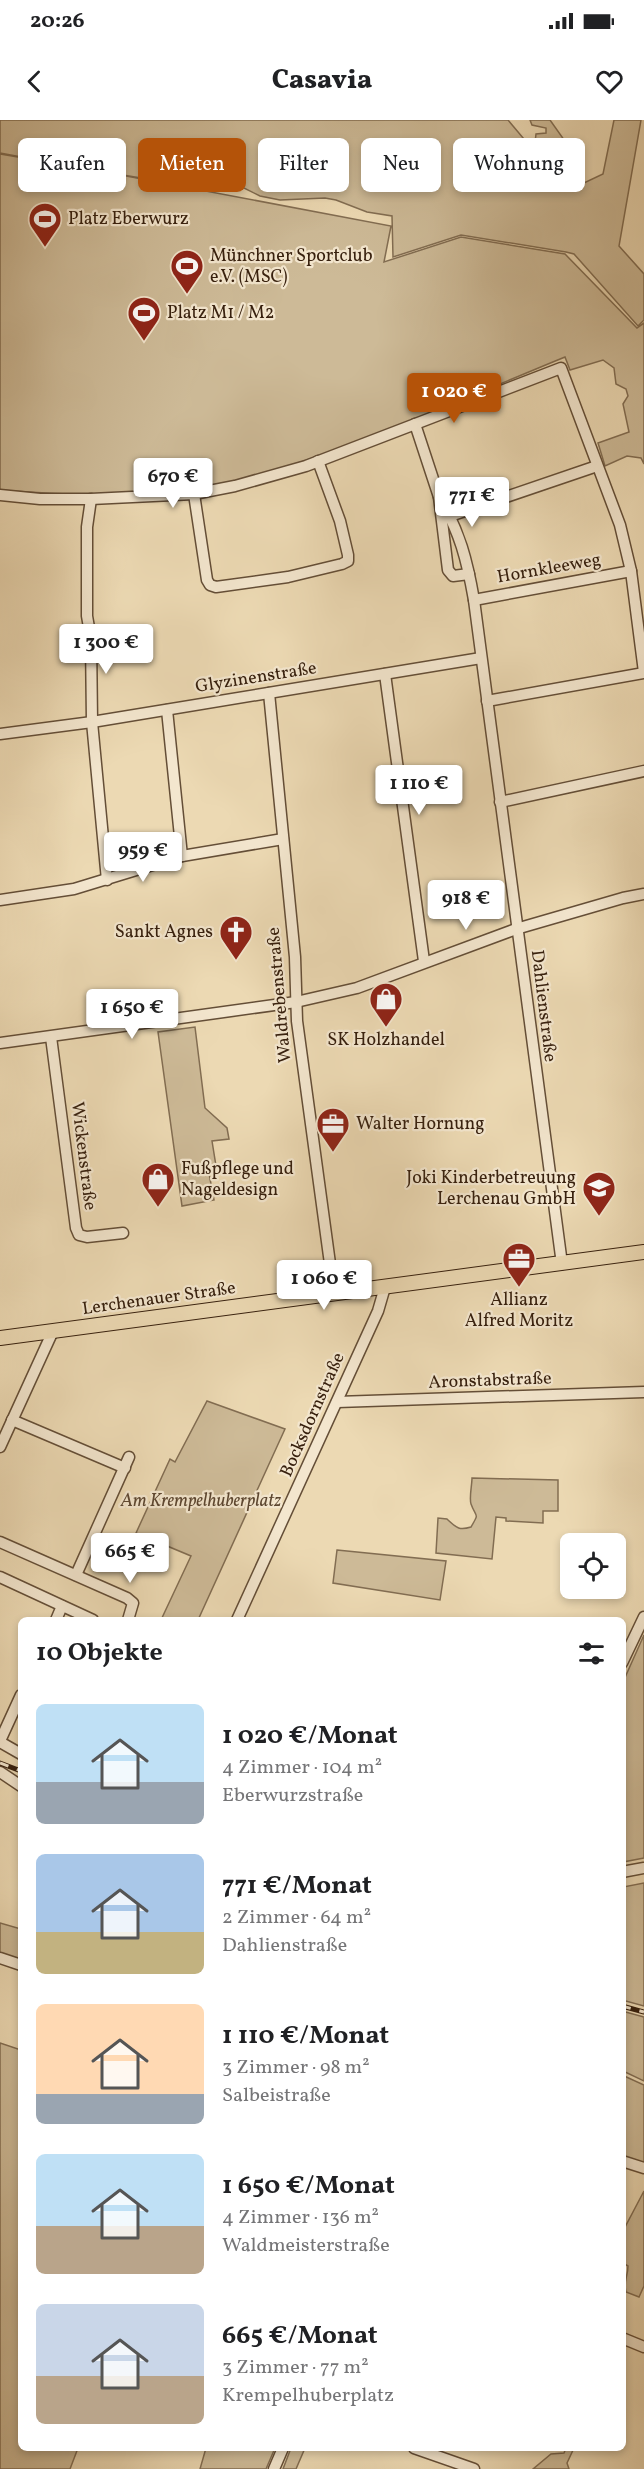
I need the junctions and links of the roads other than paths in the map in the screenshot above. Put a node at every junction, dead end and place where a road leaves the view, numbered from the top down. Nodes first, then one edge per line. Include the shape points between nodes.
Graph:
1 (415, 424) junction
2 (318, 461) junction
3 (597, 466) junction
4 (194, 494) junction
5 (0, 495) edge
6 (439, 497) junction
7 (92, 498) junction
8 (450, 516) junction
9 (631, 571) junction
10 (470, 574) junction
11 (474, 600) junction
12 (481, 658) junction
13 (644, 672) edge
14 (386, 674) junction
15 (269, 693) junction
16 (487, 701) junction
17 (167, 710) junction
18 (92, 722) junction
19 (0, 734) edge
20 (644, 771) edge
21 (500, 802) junction
22 (283, 839) junction
23 (182, 856) junction
24 (107, 880) junction
25 (644, 894) edge
26 (0, 900) edge
27 (516, 928) junction
28 (424, 961) junction
29 (296, 1002) junction
30 (51, 1037) junction
31 (0, 1043) edge
32 (123, 1233) dead end
33 (644, 1252) edge
34 (562, 1264) junction
35 (385, 1287) junction
36 (334, 1293) junction
37 (53, 1331) junction
38 (0, 1338) edge
39 (644, 1392) edge
40 (337, 1402) junction
41 (12, 1420) junction
42 (0, 1447) edge
43 (129, 1457) dead end
44 (124, 1468) junction
45 (0, 1542) edge
46 (76, 1575) junction
47 (0, 1577) edge
48 (62, 1606) junction
49 (57, 1617) edge
50 (86, 1617) edge
51 (129, 1617) edge
52 (238, 1617) edge
53 (644, 1617) edge
54 (626, 1655) edge
55 (18, 1702) edge
56 (0, 1741) edge
57 (18, 1752) edge
58 (0, 1772) edge
59 (18, 1784) edge
60 (644, 1868) edge
61 (626, 1871) edge
62 (0, 1958) edge
63 (18, 1964) edge
64 (626, 2162) edge
65 (644, 2168) edge
66 (626, 2340) edge
67 (644, 2347) edge
68 (282, 2451) edge
69 (423, 2451) edge
70 (274, 2469) edge
71 (474, 2469) edge

1 - 2 street
1 - 3 street via 561,368
1 - 6 street, Dahlienstraße
2 - 4 street via 262,480
2 - 4 street via 348,555 348,561 342,564 269,580 210,585
3 - 8 street
3 - 9 street via 620,525
4 - 7 street
5 - 7 street via 40,500
6 - 8 street, Dahlienstraße
6 - 10 street, Dahlienstraße via 448,570 453,576
7 - 18 street via 87,527 87,616
8 - 10 street, Dahlienstraße
9 - 11 street, Hornkleeweg
9 - 13 street
10 - 11 street, Dahlienstraße
11 - 12 street, Dahlienstraße
12 - 14 street, Glyzinenstraße
12 - 16 street, Dahlienstraße
13 - 16 street
14 - 15 street, Glyzinenstraße
14 - 28 street
15 - 17 street, Glyzinenstraße
15 - 22 street, Waldrebenstraße
16 - 21 street, Dahlienstraße
17 - 18 street, Glyzinenstraße
17 - 23 street
18 - 19 street, Glyzinenstraße
18 - 24 street
20 - 21 street
21 - 27 street, Dahlienstraße
22 - 23 street
22 - 29 street, Waldrebenstraße
23 - 24 street
24 - 26 street
25 - 27 street
27 - 28 street
27 - 34 street, Dahlienstraße
28 - 29 street via 357,988
29 - 30 street
29 - 36 street, Waldrebenstraße
30 - 31 street
30 - 32 street, Wickenstraße via 76,1228 79,1235 87,1238
33 - 34 main road, Lerchenauer Straße
34 - 35 main road, Lerchenauer Straße
35 - 36 main road, Lerchenauer Straße
35 - 40 street, Bocksdornstraße
36 - 37 main road, Lerchenauer Straße
37 - 38 main road, Lerchenauer Straße
37 - 41 street
39 - 40 street, Aronstabstraße
40 - 52 street, Bocksdornstraße
41 - 42 street
41 - 44 street
43 - 44 street
44 - 46 street
45 - 46 street
46 - 51 street via 127,1598 133,1603
47 - 48 street
48 - 49 street
48 - 50 street
53 - 54 street
55 - 56 street
56 - 57 street
58 - 59 street
60 - 61 street
62 - 63 street
64 - 65 street
66 - 67 street
68 - 70 street
69 - 71 street

